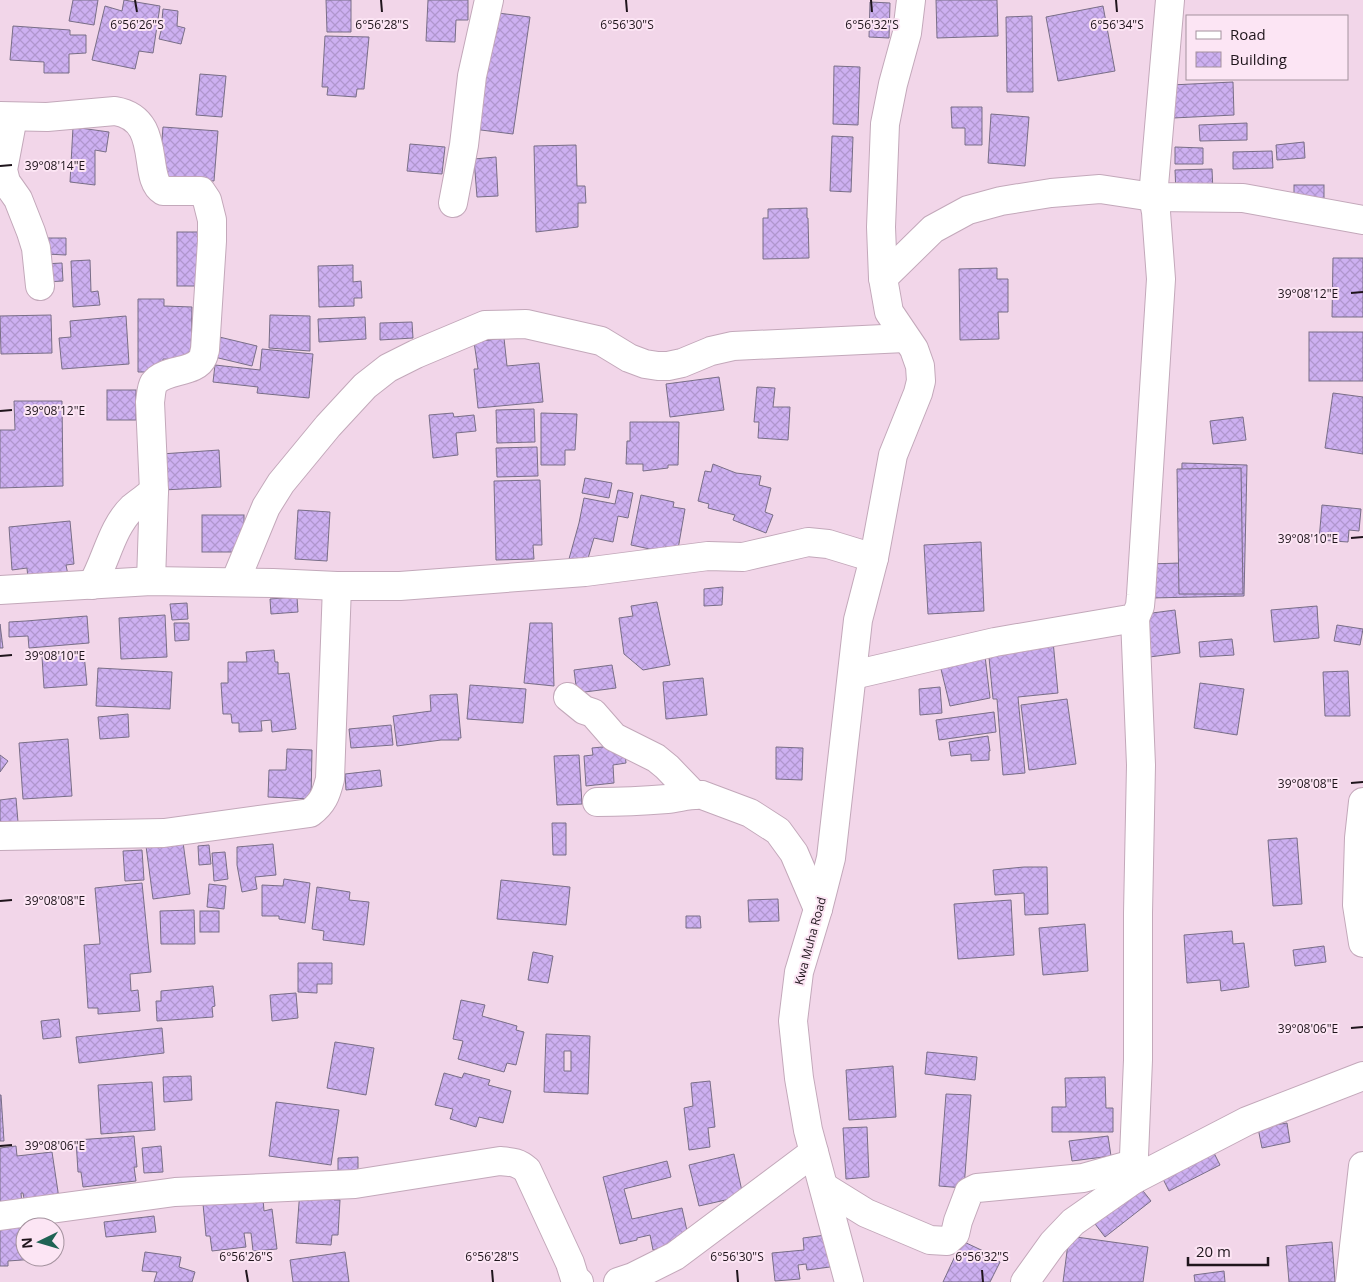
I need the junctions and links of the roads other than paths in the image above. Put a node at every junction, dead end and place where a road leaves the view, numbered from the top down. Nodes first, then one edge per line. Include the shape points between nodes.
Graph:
1 (489, 0) edge
2 (911, 0) edge
3 (1170, 0) edge
4 (6, 117) edge
5 (1153, 197) junction
6 (453, 203) dead end
7 (1363, 220) edge
8 (883, 278) junction
9 (40, 286) dead end
10 (905, 338) junction
11 (154, 491) junction
12 (874, 558) junction
13 (151, 582) junction
14 (235, 582) junction
15 (92, 585) junction
16 (337, 586) junction
17 (0, 590) edge
18 (1135, 618) junction
19 (854, 666) junction
20 (568, 697) dead end
21 (694, 795) junction
22 (597, 802) dead end
23 (1363, 802) edge
24 (0, 836) edge
25 (818, 909) junction
26 (1363, 943) edge
27 (1363, 1076) edge
28 (814, 1152) junction
29 (1363, 1166) edge
30 (1133, 1172) junction
31 (824, 1187) junction
32 (0, 1216) edge
33 (579, 1282) edge
34 (618, 1282) edge
35 (849, 1282) edge
36 (1026, 1282) edge
37 (1350, 1282) edge

1 - 6 street via 472,76
2 - 8 street, Kwa Muha Road via 907,33 885,124 881,227
3 - 5 street
4 - 9 street via 6,182 18,199 32,232
4 - 11 street via 124,113 134,118 144,132 158,188 163,191 201,191 207,200 212,220 212,241 205,350 203,359 193,366 164,375 154,383 151,391
5 - 7 street via 1243,198
5 - 8 street via 1100,189 1051,193 968,210 933,229
5 - 18 street via 1161,279 1141,595
8 - 10 street, Kwa Muha Road via 889,312
10 - 12 street, Kwa Muha Road via 914,349 922,381 893,455
10 - 14 street via 733,346 668,366 658,366 630,358 601,341 566,332 526,324 485,325 388,368 365,386 281,483 266,507
11 - 13 street
11 - 15 street via 121,522
12 - 16 street via 828,544 808,542 744,556 708,556 586,572 400,586
12 - 19 street, Kwa Muha Road via 858,620
13 - 14 street
13 - 15 street
14 - 16 street
15 - 17 street
16 - 24 street via 330,779 319,806 310,813 164,832
18 - 19 street
18 - 30 street via 1141,765 1138,1060
19 - 25 street, Kwa Muha Road via 831,858
20 - 21 street via 593,714 614,737 656,758
21 - 22 street
21 - 25 street via 750,813 778,831 794,853
23 - 26 street via 1357,905
25 - 28 street, Kwa Muha Road via 799,972 793,1021 799,1078
27 - 30 street via 1247,1121
28 - 31 street, Kwa Muha Road
28 - 34 street via 674,1256
29 - 37 street
30 - 31 street via 978,1188 969,1192 955,1234 947,1241 930,1240 866,1213
30 - 36 street via 1073,1222 1053,1243
31 - 35 street, Kwa Muha Road
32 - 33 street via 175,1192 355,1184 500,1161 511,1162 527,1170

